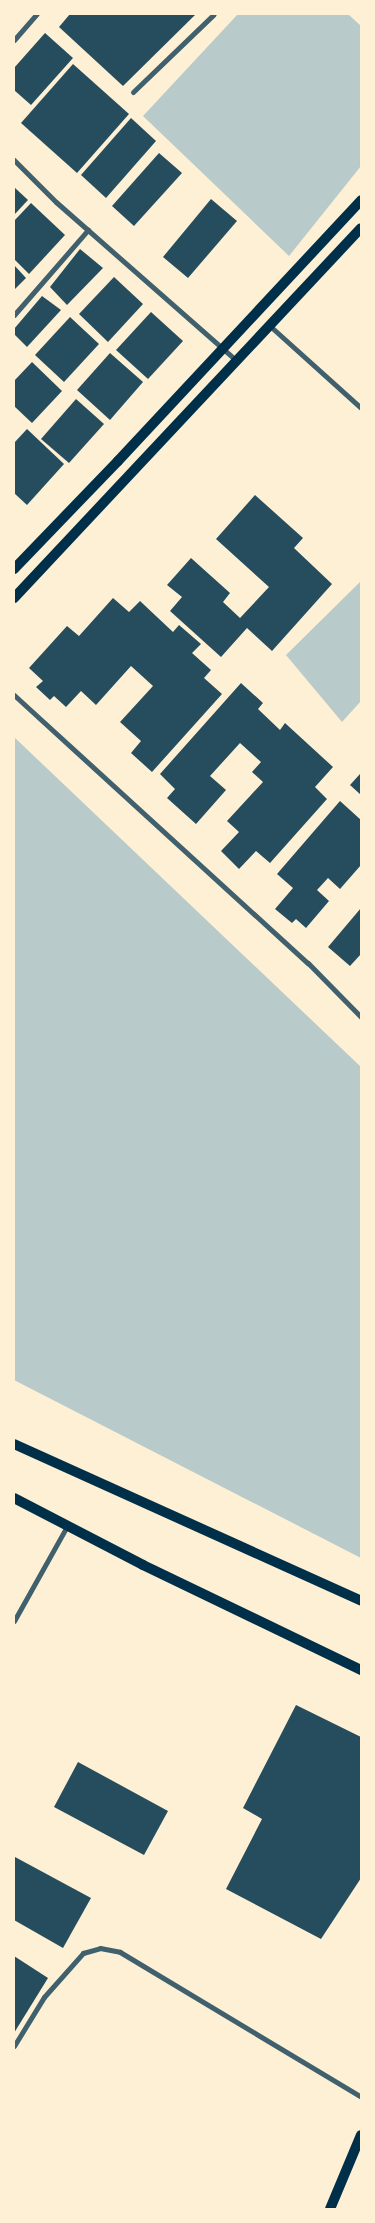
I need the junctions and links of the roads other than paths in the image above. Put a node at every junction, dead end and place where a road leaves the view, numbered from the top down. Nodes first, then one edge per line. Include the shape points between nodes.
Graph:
1 (37, 14) edge
2 (214, 14) edge
3 (14, 40) edge
4 (133, 92) dead end
5 (14, 160) edge
6 (361, 200) edge
7 (361, 228) edge
8 (88, 230) junction
9 (14, 315) edge
10 (270, 326) junction
11 (224, 348) junction
12 (237, 361) junction
13 (361, 408) edge
14 (14, 569) edge
15 (14, 598) edge
16 (14, 695) edge
17 (360, 1014) edge
18 (14, 1444) edge
19 (14, 1498) edge
20 (67, 1526) junction
21 (361, 1601) edge
22 (15, 1617) edge
23 (361, 1670) edge
24 (14, 2046) edge
25 (361, 2097) edge
26 (361, 2135) edge
27 (330, 2209) edge

1 - 3 street
2 - 4 street
5 - 8 street
6 - 11 main road
7 - 10 main road
8 - 9 street
8 - 11 street
10 - 12 main road
10 - 13 street
11 - 12 street
11 - 14 main road
12 - 15 main road
16 - 17 street
18 - 21 main road
19 - 20 main road
20 - 22 street
20 - 23 main road
24 - 25 street via 44,1997 83,1953 100,1948 120,1952
26 - 27 main road

